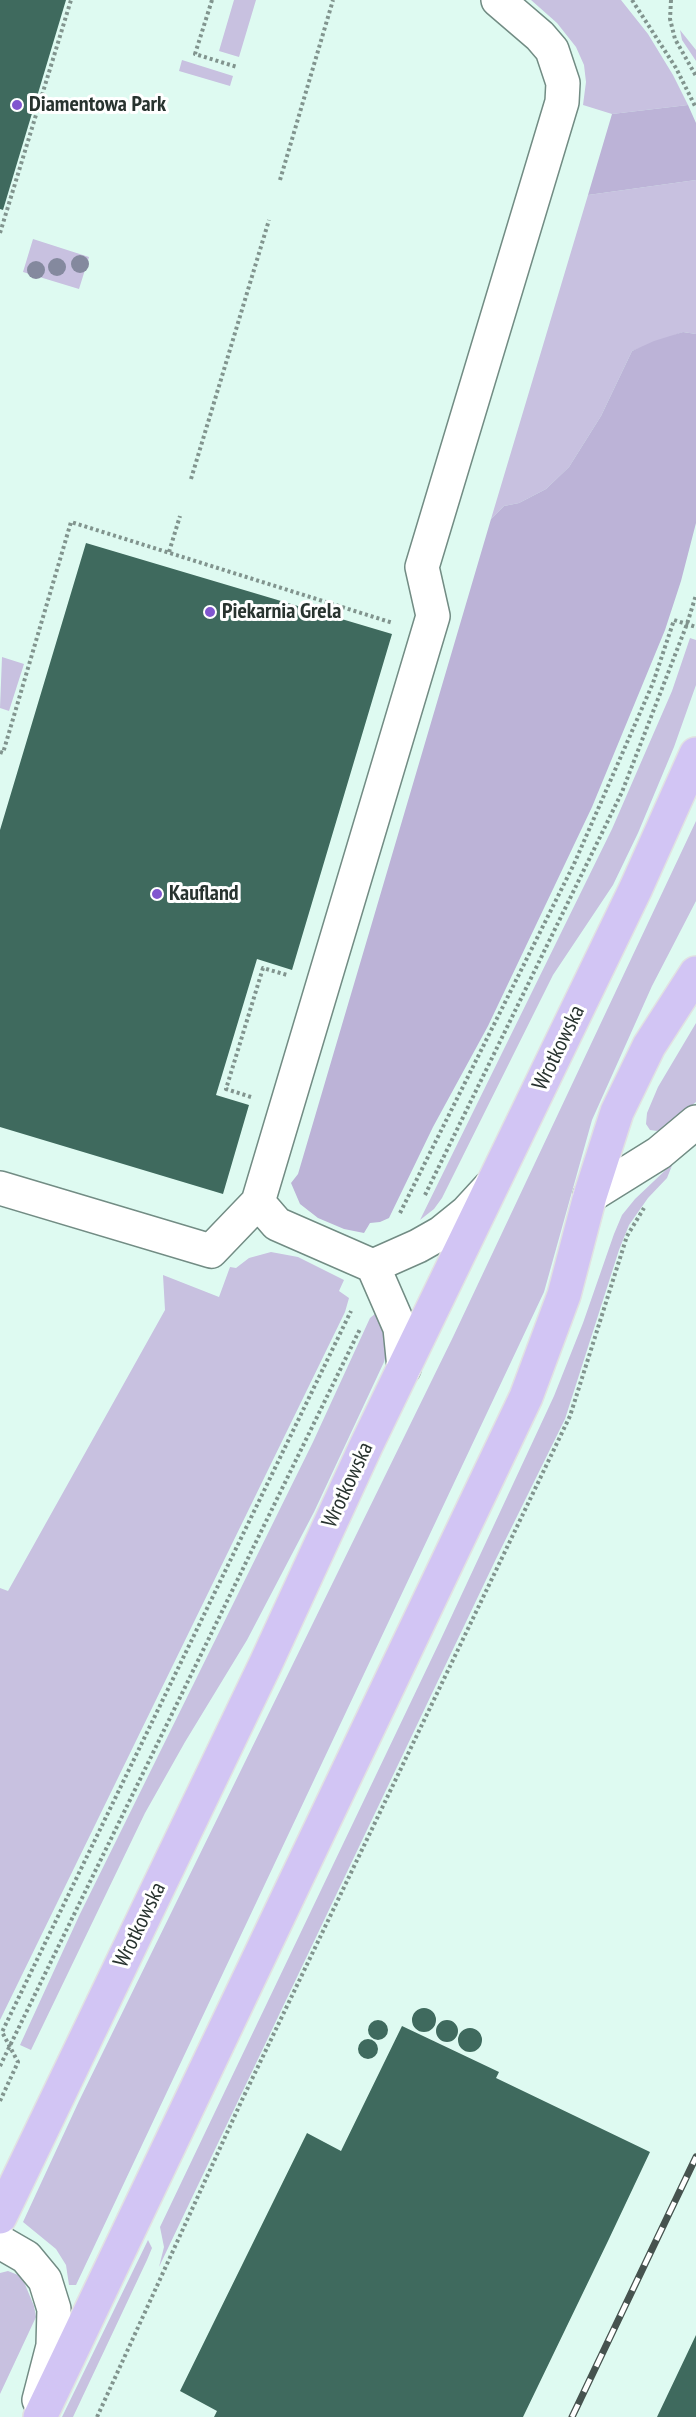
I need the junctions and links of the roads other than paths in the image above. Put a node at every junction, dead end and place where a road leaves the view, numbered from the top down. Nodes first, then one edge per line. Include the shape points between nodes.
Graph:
1 (498, 0) edge
2 (696, 754) edge
3 (696, 973) edge
4 (696, 1122) edge
5 (493, 1184) junction
6 (0, 1188) edge
7 (590, 1196) junction
8 (258, 1202) junction
9 (378, 1274) junction
10 (404, 1368) junction
11 (0, 2217) edge
12 (0, 2242) edge
13 (38, 2417) edge

1 - 8 lane via 552,50 563,82 562,102 422,567 433,616
2 - 5 main road, Wrotkowska
3 - 7 main road via 649,1046 617,1112
4 - 7 lane via 659,1153
5 - 9 lane via 441,1233
5 - 10 main road, Wrotkowska
6 - 8 lane via 212,1251
7 - 13 main road via 564,1295 526,1397
8 - 9 lane via 277,1224
9 - 10 lane via 400,1328
10 - 11 main road, Wrotkowska
12 - 13 lane via 26,2257 45,2280 54,2309 53,2346

